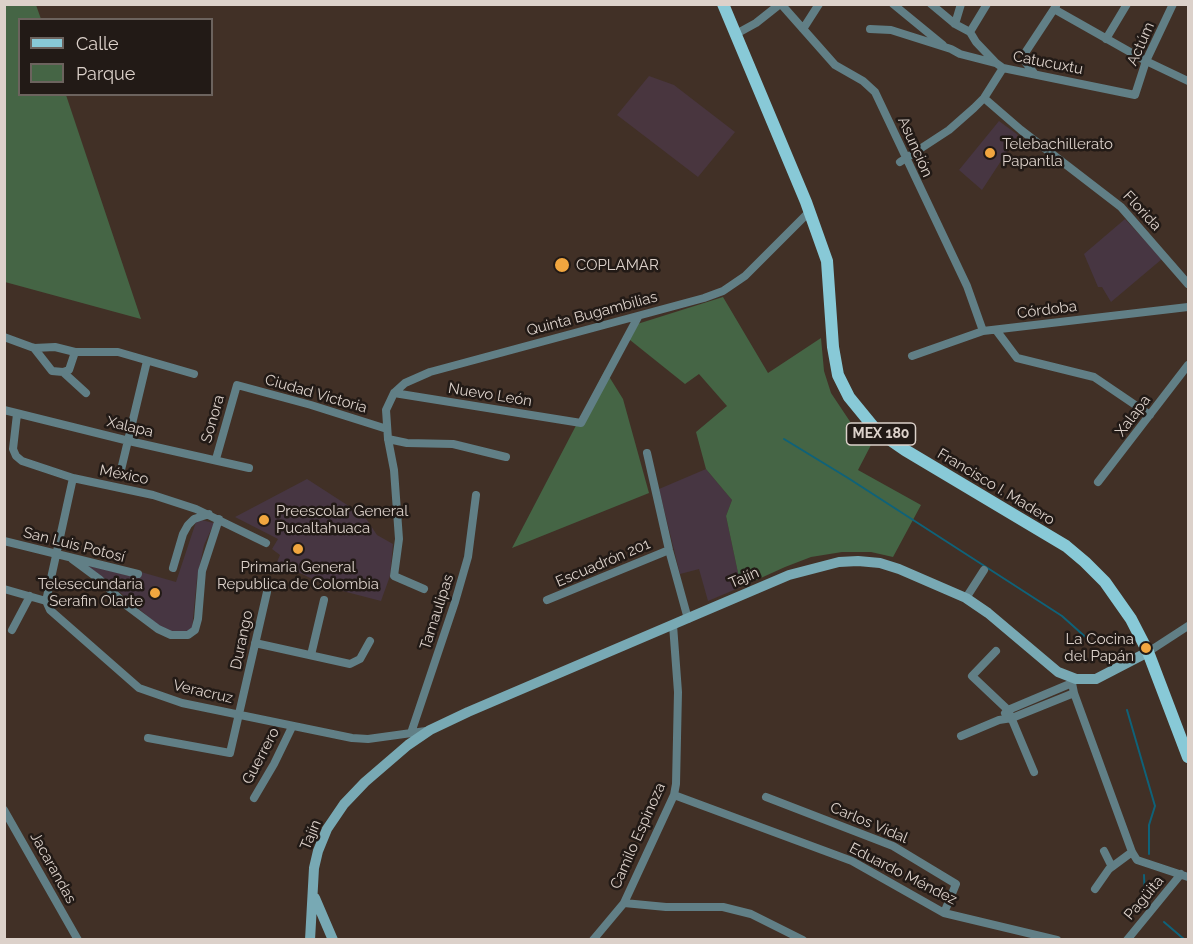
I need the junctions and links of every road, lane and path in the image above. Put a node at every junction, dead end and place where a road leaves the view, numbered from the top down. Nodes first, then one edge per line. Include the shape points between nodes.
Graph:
1 (723, 4) edge
2 (781, 4) edge
3 (819, 4) edge
4 (893, 4) edge
5 (931, 4) edge
6 (961, 4) edge
7 (987, 4) edge
8 (1127, 4) edge
9 (1173, 4) edge
10 (1056, 7) edge
11 (955, 24) junction
12 (803, 28) junction
13 (870, 29) dead end
14 (970, 32) junction
15 (736, 34) junction
16 (1106, 39) junction
17 (951, 49) junction
18 (1146, 61) junction
19 (1000, 65) junction
20 (1034, 73) junction
21 (1188, 81) edge
22 (1136, 94) joint
23 (984, 98) junction
24 (902, 160) junction
25 (809, 212) junction
26 (1188, 284) edge
27 (1188, 308) edge
28 (638, 317) junction
29 (996, 330) junction
30 (983, 331) junction
31 (4, 337) edge
32 (34, 348) junction
33 (75, 352) junction
34 (912, 356) dead end
35 (147, 361) junction
36 (1188, 365) edge
37 (63, 372) junction
38 (194, 374) dead end
39 (237, 385) joint
40 (86, 393) dead end
41 (394, 393) junction
42 (4, 410) edge
43 (17, 414) junction
44 (1150, 415) junction
45 (387, 429) junction
46 (388, 439) junction
47 (129, 441) junction
48 (647, 453) dead end
49 (506, 457) dead end
50 (216, 459) junction
51 (249, 468) dead end
52 (120, 474) dead end
53 (73, 478) junction
54 (1098, 482) dead end
55 (476, 495) dead end
56 (209, 514) junction
57 (219, 519) junction
58 (4, 541) edge
59 (266, 543) dead end
60 (669, 550) junction
61 (57, 554) junction
62 (72, 559) junction
63 (173, 568) dead end
64 (984, 570) dead end
65 (138, 574) dead end
66 (4, 589) edge
67 (424, 589) dead end
68 (267, 591) dead end
69 (30, 596) junction
70 (966, 598) junction
71 (324, 600) dead end
72 (547, 600) dead end
73 (46, 601) junction
74 (688, 619) junction
75 (673, 625) junction
76 (1188, 626) edge
77 (12, 630) dead end
78 (370, 641) dead end
79 (255, 644) junction
80 (996, 651) dead end
81 (1148, 652) junction
82 (311, 655) junction
83 (1074, 681) junction
84 (1074, 693) junction
85 (1039, 697) junction
86 (1041, 706) junction
87 (1008, 710) junction
88 (238, 714) junction
89 (1012, 718) junction
90 (999, 720) junction
91 (292, 727) junction
92 (430, 730) junction
93 (411, 733) junction
94 (961, 736) dead end
95 (148, 738) dead end
96 (1188, 757) edge
97 (1034, 772) dead end
98 (674, 795) junction
99 (766, 796) dead end
100 (254, 798) dead end
101 (4, 810) edge
102 (1104, 851) dead end
103 (1132, 852) junction
104 (1112, 867) junction
105 (1185, 876) edge
106 (1095, 889) dead end
107 (314, 895) junction
108 (624, 903) junction
109 (944, 913) junction
110 (78, 939) edge
111 (310, 939) edge
112 (333, 939) edge
113 (594, 939) edge
114 (803, 939) edge
115 (1057, 939) edge
116 (1127, 939) edge

1 - 15 main road, Francisco I. Madero / MEX 180
2 - 12 street, Asunción
2 - 15 street
3 - 12 street
4 - 17 street
5 - 11 street
6 - 11 street
7 - 14 street
8 - 16 street
9 - 18 street, Actúm
10 - 16 street
10 - 20 street via 1025,53 1026,63
11 - 14 street
12 - 24 street, Asunción via 835,66 875,92
13 - 17 street via 891,30
14 - 19 street, Catucuxtu
15 - 25 main road, Francisco I. Madero / MEX 180
16 - 18 street
17 - 19 street
18 - 21 street
18 - 22 street, Actúm
19 - 20 street, Catucuxtu
19 - 23 street
20 - 22 street, Catucuxtu
23 - 24 street via 949,130
23 - 26 street, Florida via 1121,207
24 - 30 street, Asunción via 967,286
25 - 28 street, Quinta Bugambilias via 745,276 723,291
25 - 81 main road, Francisco I. Madero / MEX 180 via 827,261 838,375 849,398 876,430 1066,546 1085,562 1120,600
27 - 29 street, Córdoba
28 - 41 street, Quinta Bugambilias via 430,372 405,383
28 - 41 street, Nuevo León via 582,423
29 - 30 street, Córdoba
29 - 44 street via 1017,358 1094,377
30 - 34 street, Córdoba
31 - 32 street
32 - 33 street via 55,347
32 - 37 street via 52,370
33 - 35 street via 118,352
33 - 37 street via 69,369
35 - 38 street
35 - 47 street
36 - 44 street, Xalapa
37 - 40 street
39 - 45 street, Ciudad Victoria
39 - 50 street, Sonora
41 - 45 street via 386,410
42 - 43 street, Xalapa
43 - 47 street, Xalapa
43 - 53 street, México via 12,449 16,456
44 - 54 street, Xalapa
45 - 46 street
46 - 49 street via 453,444
46 - 67 street via 399,539 394,576
47 - 50 street, Xalapa
47 - 52 street
48 - 60 street, Escuadrón 201
50 - 51 street, Xalapa
53 - 56 street, México via 153,495
53 - 61 street
55 - 93 street, Tamaulipas via 465,568
56 - 57 street, México
56 - 63 street via 188,525
57 - 59 street, México
57 - 62 street via 202,572 195,630 182,636 158,628
58 - 61 street, San Luis Potosí
60 - 72 street, Escuadrón 201
60 - 74 street, Escuadrón 201
61 - 62 street, San Luis Potosí
61 - 73 street
62 - 65 street, San Luis Potosí
64 - 70 street
66 - 69 street
68 - 79 street, Durango
69 - 73 street
69 - 77 street
70 - 74 main road, Tajín via 880,563 839,562 789,575
70 - 83 main road, Tajín
71 - 82 street
73 - 88 street, Veracruz via 50,610 139,688 182,703
74 - 75 main road, Tajín
75 - 92 main road, Tajín
75 - 98 street, Camilo Espinoza via 678,692
76 - 81 street
78 - 82 street via 355,663
79 - 82 street
79 - 88 street, Durango
80 - 87 street via 972,676
81 - 83 main road via 1096,679
81 - 96 main road, Francisco I. Madero / MEX 180
83 - 84 street
83 - 85 street
84 - 86 street
84 - 103 street
85 - 86 street
85 - 87 street
86 - 89 street
87 - 89 street
87 - 90 street
88 - 91 street, Veracruz
88 - 95 street, Durango via 230,753
89 - 90 street
89 - 97 street
90 - 94 street
91 - 93 street, Veracruz via 368,739
91 - 100 street, Guerrero
92 - 93 street, Veracruz
92 - 107 main road, Tajín via 393,756 344,804 318,851
98 - 108 street, Camilo Espinoza
98 - 109 street, Eduardo Méndez via 852,861
99 - 109 street, Carlos Vidal via 878,839 956,884
101 - 110 street, Jacarandas
102 - 104 street
103 - 104 street
103 - 105 street, Pagüita via 1137,860
104 - 106 street
105 - 116 street, Pagüita
107 - 111 main road, Tajín
107 - 112 main road
108 - 113 street, Camilo Espinoza
108 - 114 street via 723,907 751,914
109 - 115 street, Eduardo Méndez

